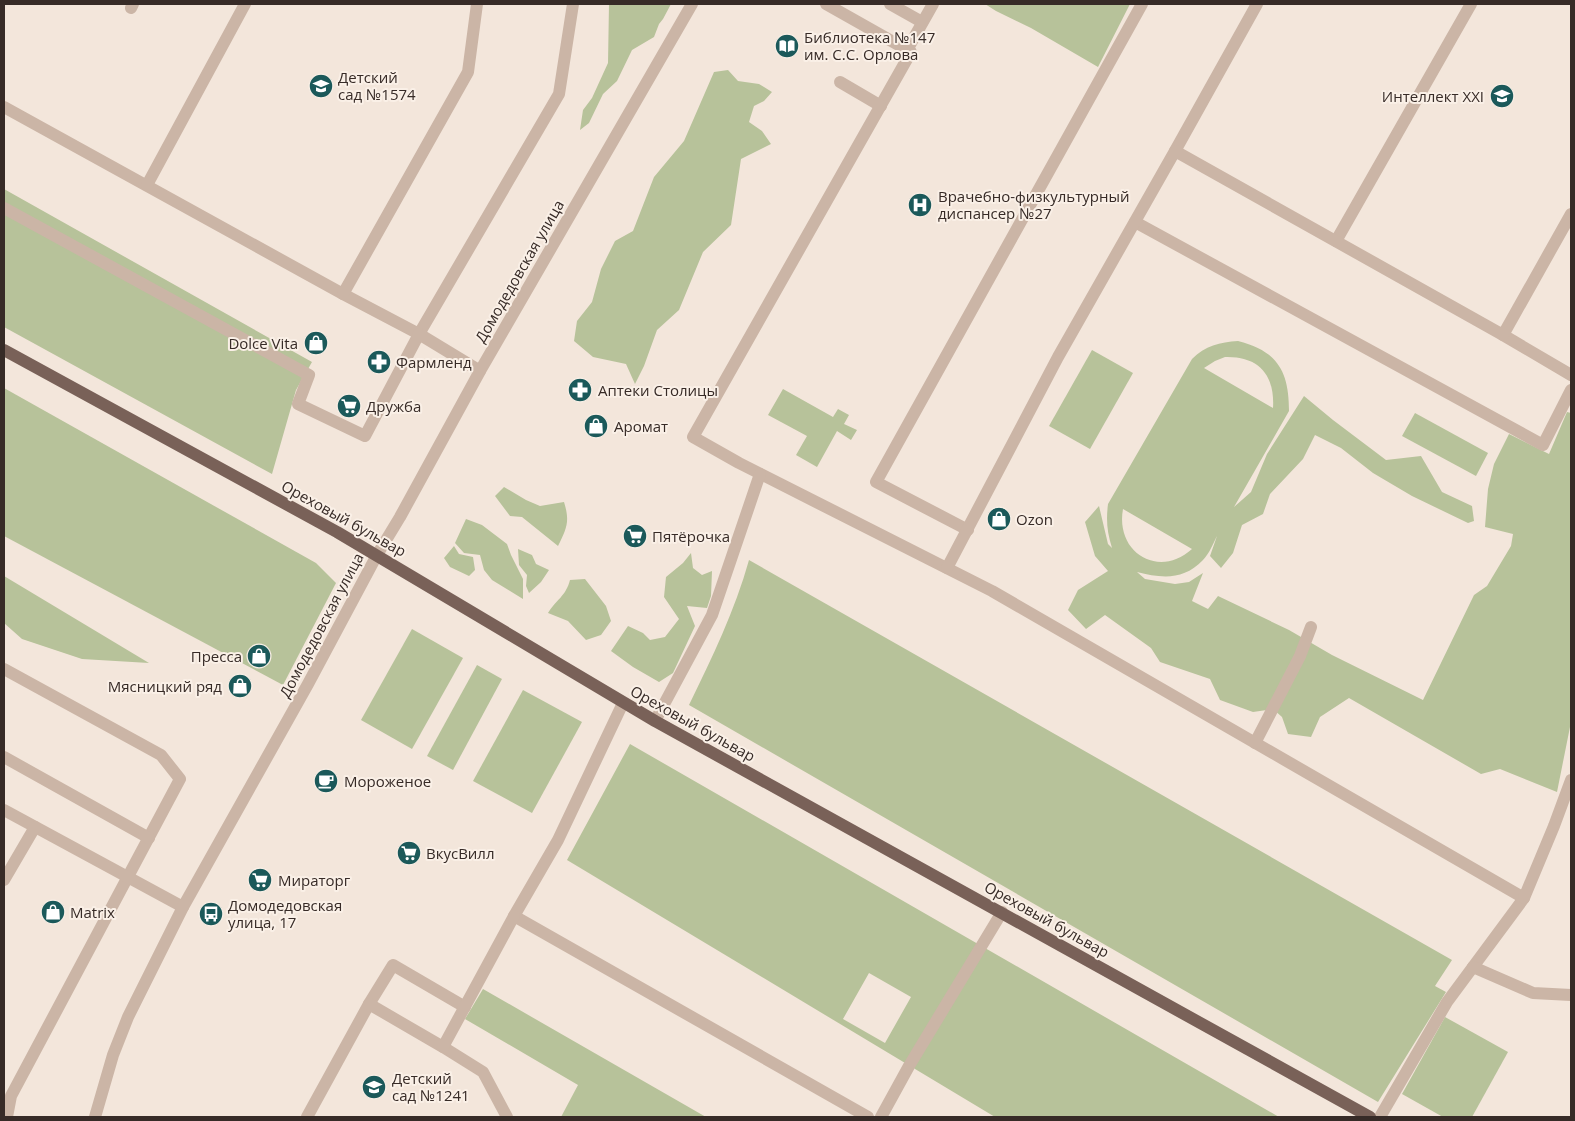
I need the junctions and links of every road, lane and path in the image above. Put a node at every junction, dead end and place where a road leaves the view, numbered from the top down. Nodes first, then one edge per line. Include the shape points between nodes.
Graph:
1 (245, 4) edge
2 (477, 4) edge
3 (573, 4) edge
4 (692, 4) edge
5 (826, 4) edge
6 (890, 4) edge
7 (933, 4) edge
8 (1142, 4) edge
9 (1257, 4) edge
10 (1471, 4) edge
11 (922, 22) junction
12 (907, 50) junction
13 (840, 82) dead end
14 (881, 106) junction
15 (4, 107) edge
16 (1175, 151) junction
17 (147, 185) junction
18 (4, 208) edge
19 (1571, 214) edge
20 (1135, 222) junction
21 (1336, 241) junction
22 (343, 294) junction
23 (419, 334) junction
24 (1503, 335) junction
25 (4, 350) edge
26 (480, 371) junction
27 (1571, 376) edge
28 (1571, 390) edge
29 (760, 474) junction
30 (968, 530) junction
31 (377, 555) junction
32 (948, 568) junction
33 (1311, 627) dead end
34 (4, 669) edge
35 (624, 703) junction
36 (654, 721) junction
37 (1255, 743) junction
38 (4, 757) edge
39 (1571, 780) edge
40 (4, 810) edge
41 (35, 827) junction
42 (149, 838) junction
43 (128, 877) junction
44 (4, 880) edge
45 (1524, 898) junction
46 (183, 907) junction
47 (1002, 912) junction
48 (514, 916) junction
49 (1473, 967) junction
50 (1571, 995) edge
51 (370, 1004) junction
52 (465, 1007) junction
53 (444, 1046) junction
54 (7, 1117) edge
55 (95, 1117) edge
56 (307, 1117) edge
57 (507, 1117) edge
58 (868, 1117) edge
59 (881, 1117) edge
60 (1370, 1117) edge
61 (1380, 1117) edge

1 - 17 street
2 - 22 street via 468,72
3 - 23 street via 559,94
4 - 26 street, Домодедовская улица
5 - 12 street
6 - 11 street
7 - 11 street
8 - 30 street via 876,482
9 - 16 street
10 - 21 street
11 - 12 street
12 - 14 street via 911,52
13 - 14 street
14 - 29 street via 693,436
15 - 17 street
16 - 20 street
16 - 21 street
17 - 22 street
18 - 23 street via 309,375 298,404 365,436
19 - 24 street
20 - 28 street via 1544,445
20 - 30 street via 1058,357
21 - 24 street
22 - 23 street
23 - 26 street
24 - 27 street
25 - 31 main road, Ореховый бульвар
26 - 31 street, Домодедовская улица
29 - 32 street
29 - 36 street via 712,615
30 - 32 street
31 - 35 main road, Ореховый бульвар
31 - 46 street, Домодедовская улица
32 - 37 street via 1118,660
33 - 37 street via 1300,656
34 - 42 street via 161,755 180,779
35 - 36 main road, Ореховый бульвар
35 - 48 street via 558,840
36 - 47 main road, Ореховый бульвар
37 - 45 street via 1299,763
38 - 42 street
39 - 45 street
40 - 41 street
41 - 43 street
41 - 44 street
42 - 43 street
43 - 46 street
43 - 54 street via 10,1096
45 - 49 street
46 - 55 street, Домодедовская улица via 128,1017
47 - 59 street
47 - 60 main road, Ореховый бульвар
48 - 52 street
48 - 58 street
49 - 50 street via 1533,994
49 - 61 street via 1448,1002
51 - 52 street via 393,965
51 - 53 street
51 - 56 street
52 - 53 street
53 - 57 street via 483,1072

